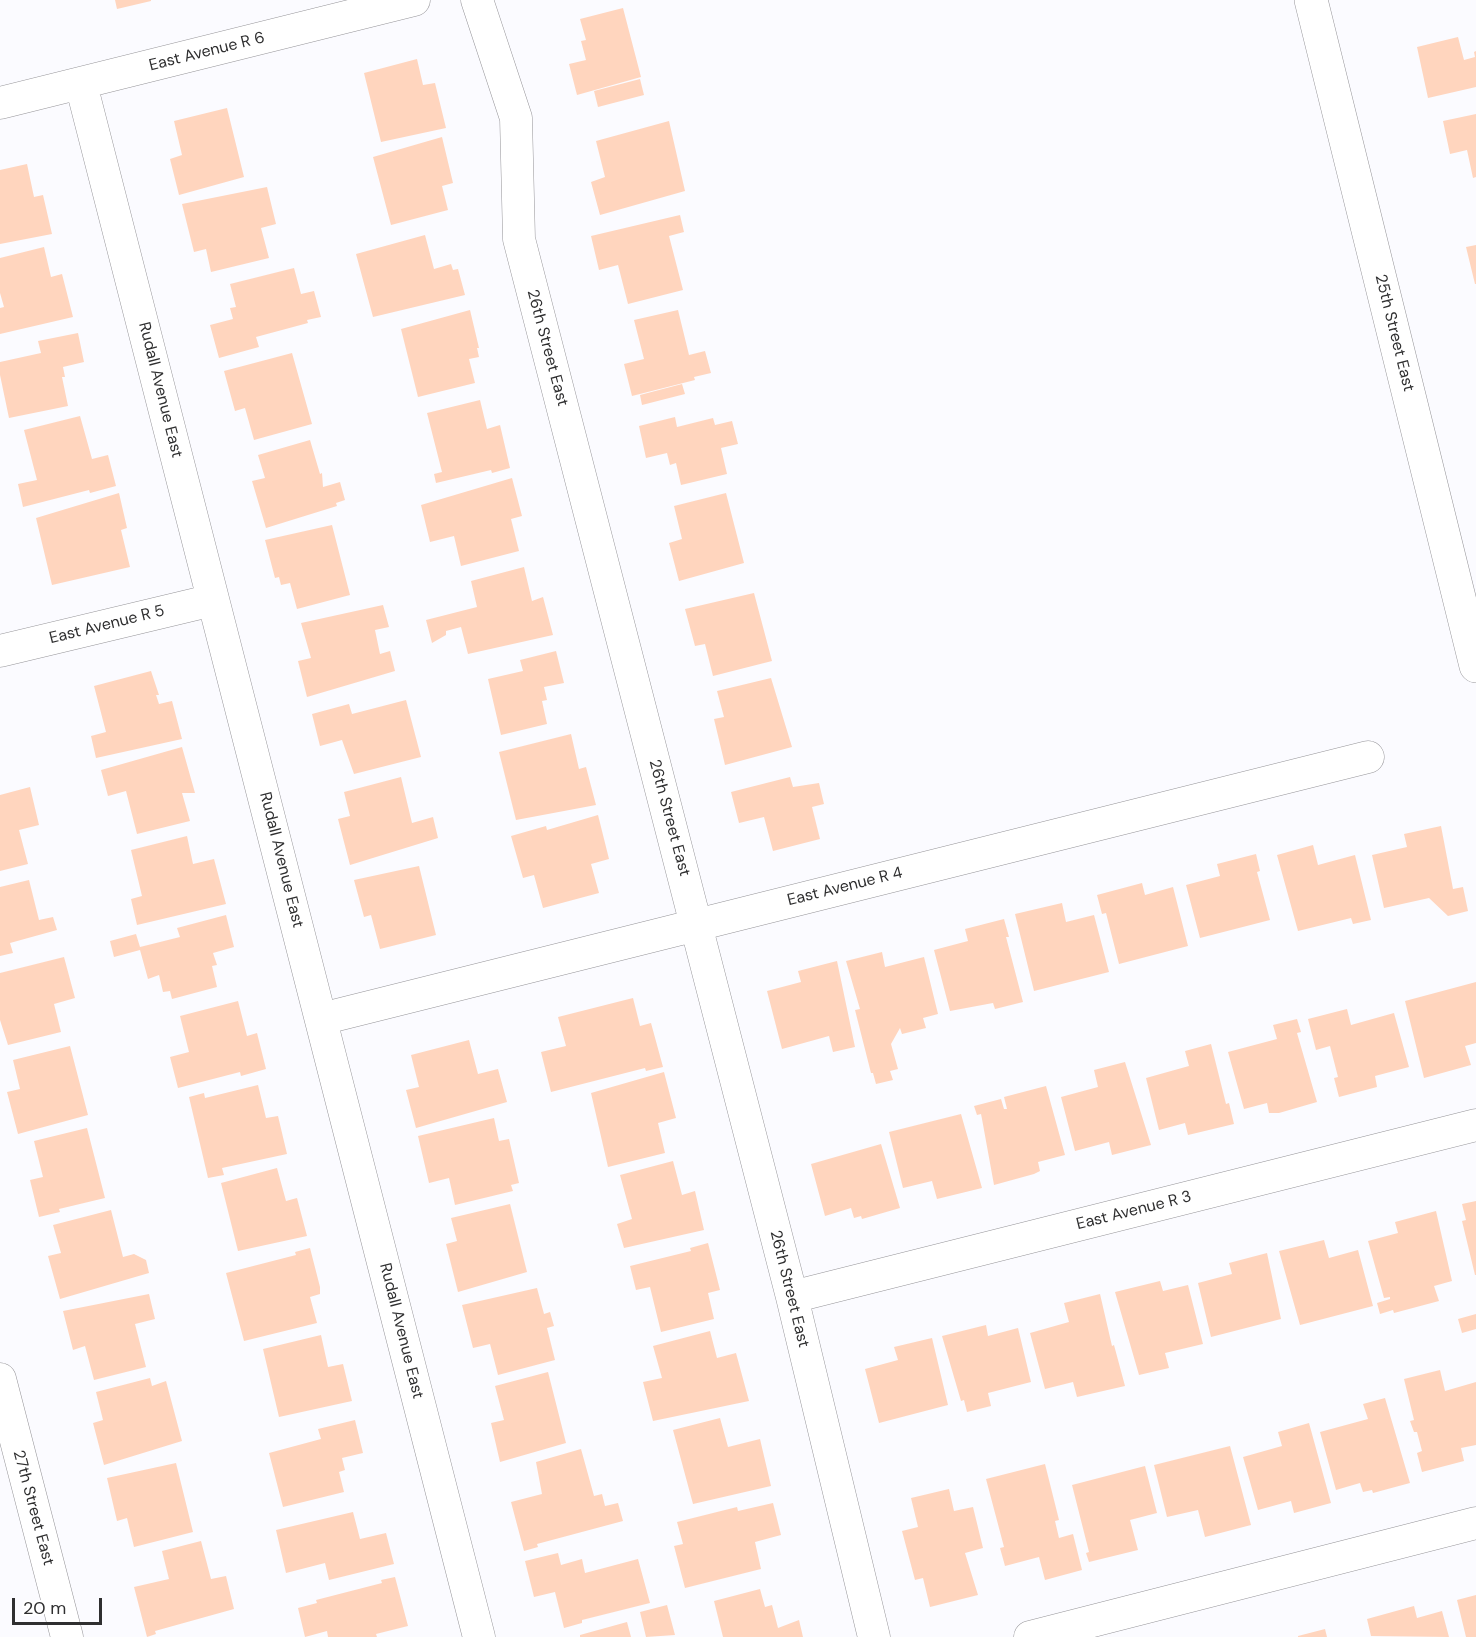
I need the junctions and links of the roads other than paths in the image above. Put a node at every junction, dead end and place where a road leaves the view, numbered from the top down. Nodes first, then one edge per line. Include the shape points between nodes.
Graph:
1 (414, 0) edge
2 (477, 0) edge
3 (1311, 0) edge
4 (81, 84) junction
5 (0, 103) edge
6 (213, 600) junction
7 (0, 651) edge
8 (1476, 666) edge
9 (1368, 757) dead end
10 (697, 924) junction
11 (321, 1019) junction
12 (1476, 1125) edge
13 (792, 1297) junction
14 (0, 1379) edge
15 (11, 1467) edge
16 (1476, 1523) edge
17 (67, 1637) edge
18 (479, 1637) edge
19 (874, 1637) edge
20 (1030, 1637) edge

1 - 4 street, East Avenue R 6
2 - 10 street, 26th Street East via 516,118 519,239
3 - 8 main road, 25th Street East
4 - 5 street, East Avenue R 6
4 - 6 street, Rudall Avenue East
6 - 7 street, East Avenue R 5
6 - 11 street, Rudall Avenue East
9 - 10 street, East Avenue R 4
10 - 11 street, East Avenue R 4
10 - 13 street, 26th Street East
11 - 18 street, Rudall Avenue East
12 - 13 street, East Avenue R 3
13 - 19 street, 26th Street East
14 - 15 street, 27th Street East
15 - 17 street, 27th Street East
16 - 20 street

